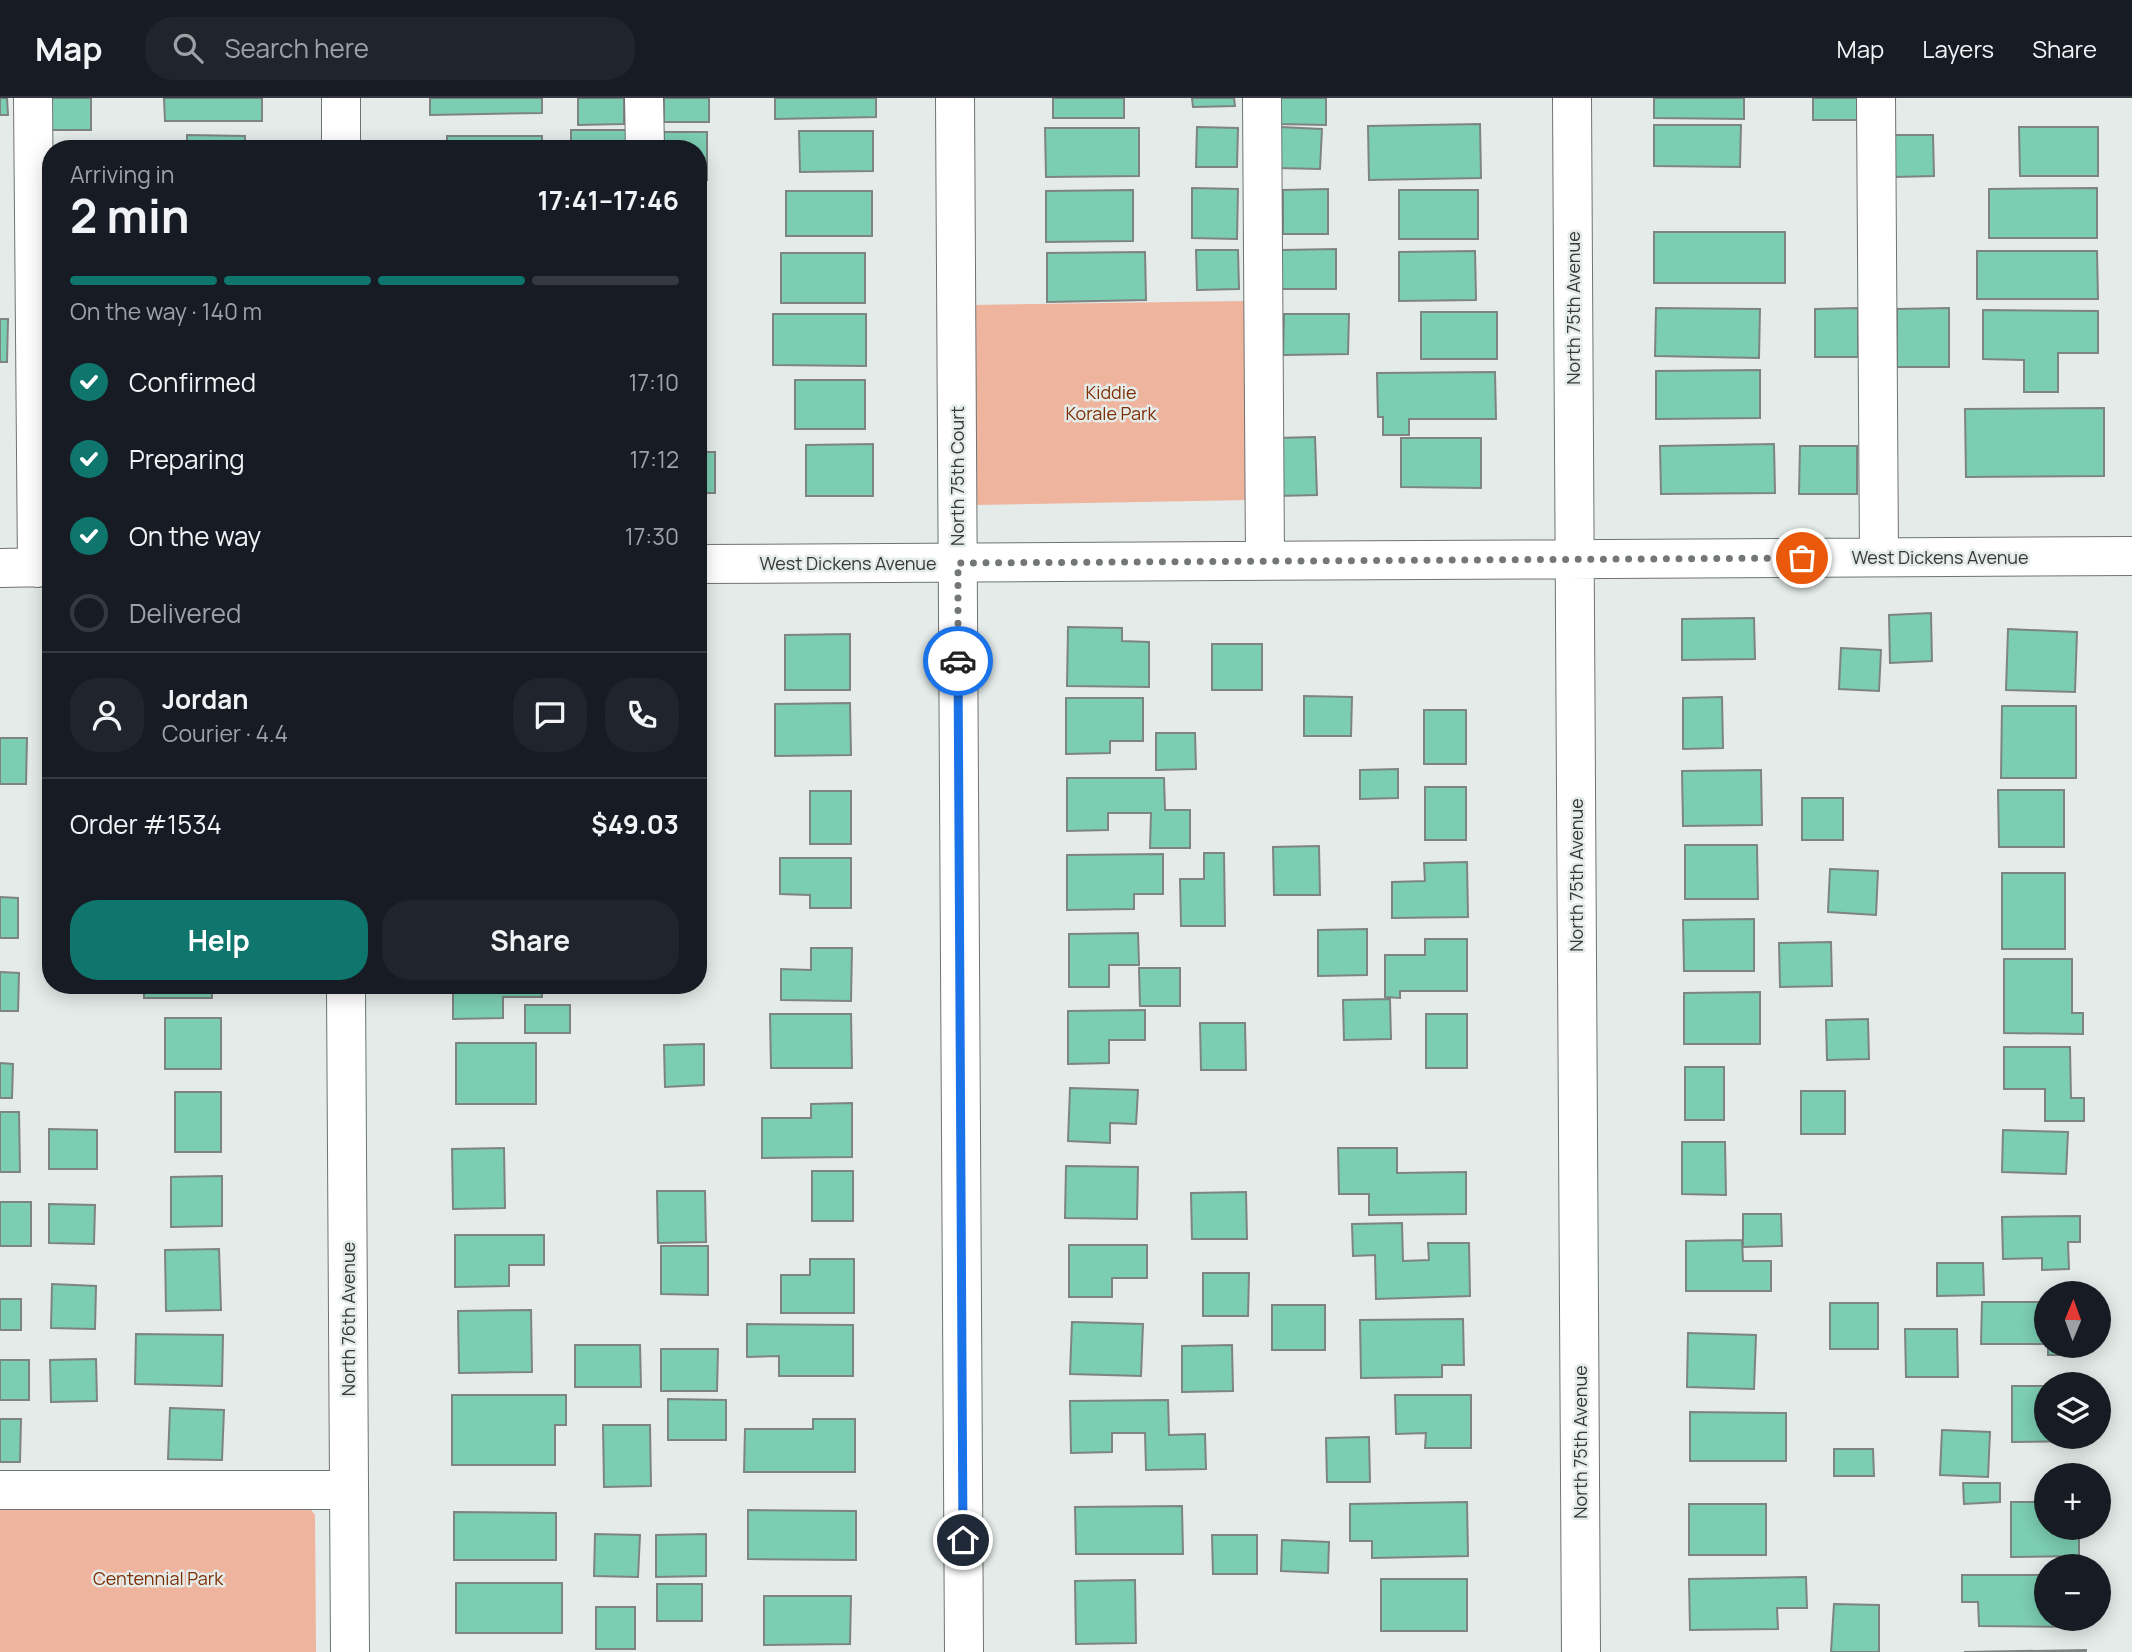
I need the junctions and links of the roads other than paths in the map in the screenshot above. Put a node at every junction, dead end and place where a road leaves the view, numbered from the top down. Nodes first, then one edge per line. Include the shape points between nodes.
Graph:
1 (33, 98) edge
2 (341, 98) edge
3 (644, 98) edge
4 (955, 98) edge
5 (1262, 98) edge
6 (1572, 98) edge
7 (1875, 98) edge
8 (341, 140) edge
9 (645, 140) edge
10 (2132, 556) edge
11 (1879, 557) junction
12 (1575, 559) junction
13 (1265, 561) junction
14 (958, 563) junction
15 (707, 564) edge
16 (29, 568) edge
17 (346, 994) edge
18 (0, 1490) edge
19 (349, 1490) junction
20 (350, 1652) edge
21 (964, 1652) edge
22 (1581, 1652) edge

1 - 16 street
2 - 8 street
3 - 9 street
4 - 14 street, North 75th Court
5 - 13 street
6 - 12 street, North 75th Avenue
7 - 11 street
10 - 11 street, West Dickens Avenue
11 - 12 street, West Dickens Avenue
12 - 13 street, West Dickens Avenue
12 - 22 street, North 75th Avenue
13 - 14 street, West Dickens Avenue
14 - 15 street, West Dickens Avenue
14 - 21 street, North 75th Court
17 - 19 street, North 76th Avenue
18 - 19 street
19 - 20 street, North 76th Avenue

